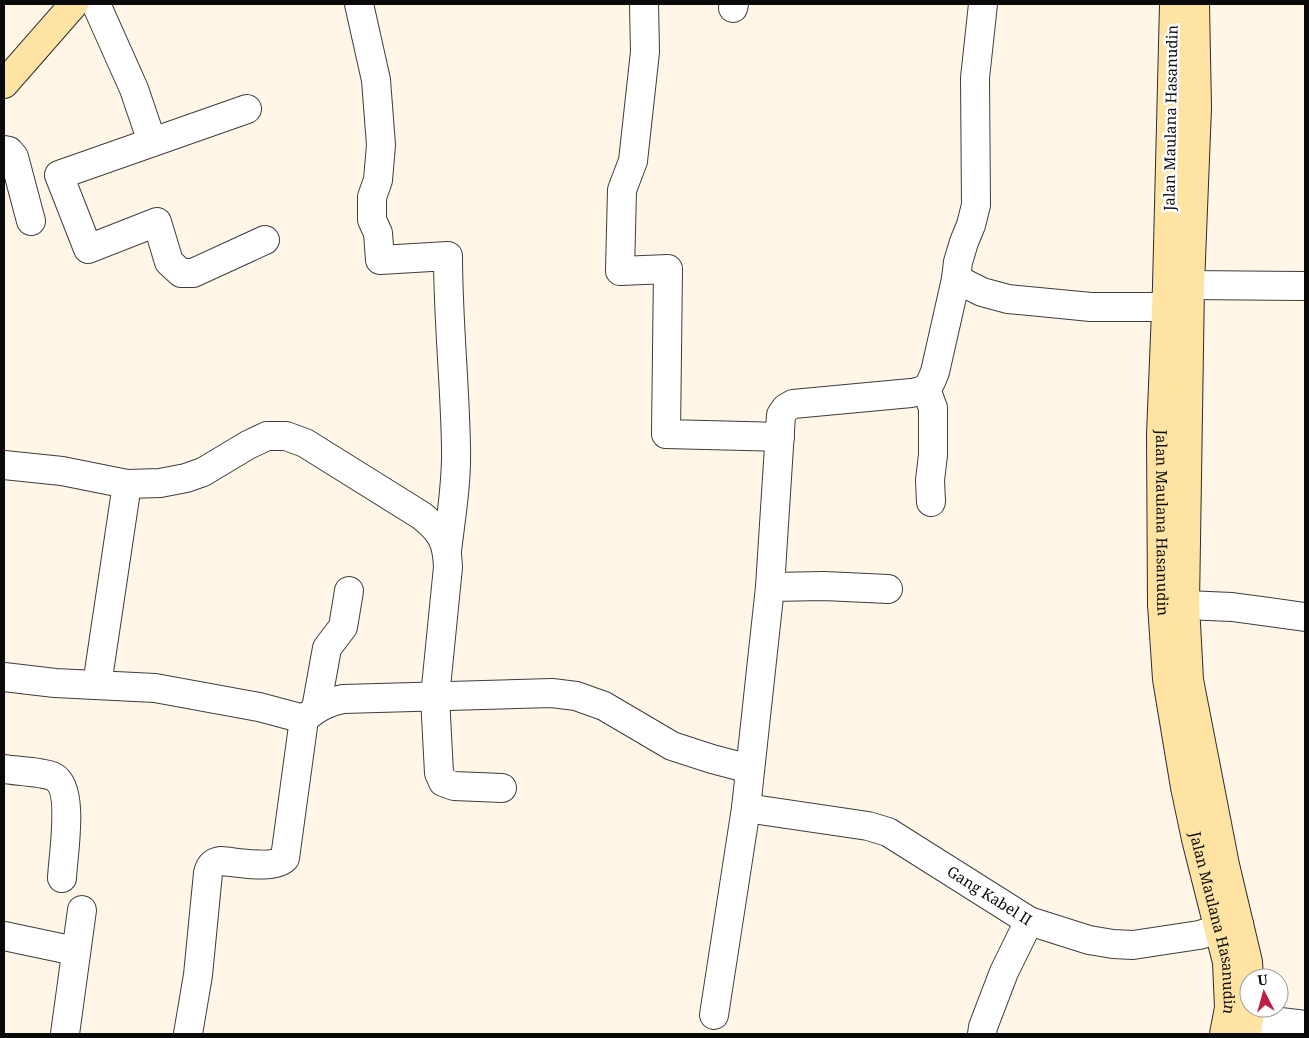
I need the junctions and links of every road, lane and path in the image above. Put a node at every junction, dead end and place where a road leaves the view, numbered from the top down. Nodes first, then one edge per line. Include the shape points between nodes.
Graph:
1 (74, 4) edge
2 (96, 4) edge
3 (359, 4) edge
4 (644, 4) edge
5 (983, 4) edge
6 (1174, 4) edge
7 (1195, 4) edge
8 (4, 84) edge
9 (247, 109) dead end
10 (152, 142) junction
11 (4, 150) edge
12 (32, 221) dead end
13 (265, 240) dead end
14 (956, 279) junction
15 (1190, 285) junction
16 (1305, 286) edge
17 (1156, 307) junction
18 (926, 389) junction
19 (780, 437) junction
20 (4, 465) edge
21 (127, 484) junction
22 (931, 502) dead end
23 (448, 551) junction
24 (770, 587) junction
25 (888, 589) dead end
26 (349, 591) dead end
27 (1183, 605) junction
28 (1305, 617) edge
29 (4, 677) edge
30 (97, 685) junction
31 (435, 697) junction
32 (310, 714) junction
33 (4, 769) edge
34 (750, 769) junction
35 (502, 788) dead end
36 (746, 808) junction
37 (62, 878) dead end
38 (82, 910) dead end
39 (1029, 920) junction
40 (1219, 930) junction
41 (4, 936) edge
42 (75, 951) junction
43 (1249, 968) edge
44 (714, 1015) dead end
45 (1249, 1020) edge
46 (1305, 1026) edge
47 (65, 1034) edge
48 (188, 1034) edge
49 (982, 1034) edge
50 (1224, 1034) edge

1 - 8 street
2 - 10 street via 134,90
3 - 23 street via 376,80 381,144 378,180 372,197 372,220 378,233 380,260 448,256 456,450
4 - 19 street via 645,52 633,161 622,190 620,271 668,269 666,434
5 - 14 street via 975,78 976,205 958,262
6 - 17 street, Jalan Maulana Hasanudin
7 - 15 street, Jalan Maulana Hasanudin via 1197,108
9 - 10 street
10 - 13 street via 59,174 88,249 157,222 169,262 181,273 193,273
11 - 12 street via 10,151 14,157
14 - 17 street via 982,292 1008,299 1091,307
14 - 18 street via 935,372
15 - 16 street
15 - 27 street, Jalan Maulana Hasanudin
17 - 27 street, Jalan Maulana Hasanudin via 1162,435
18 - 19 street via 793,404 783,411
18 - 22 street via 933,408
19 - 24 street
20 - 21 street via 62,471
21 - 23 street via 186,478 267,436 286,436 305,443 422,516 443,537
21 - 30 street
23 - 31 street
24 - 25 street
24 - 34 street
26 - 32 street via 343,627 327,648
27 - 28 street via 1232,606
27 - 40 street, Jalan Maulana Hasanudin via 1167,679 1185,786
29 - 30 street
30 - 32 street via 155,688
31 - 32 street via 343,699 329,701
31 - 34 street via 552,693 576,696 604,706 672,746
31 - 35 street via 439,773 443,782 454,786
32 - 48 street via 285,858 273,865 222,861 210,865
33 - 37 street via 52,776 60,781 67,811
34 - 36 street
36 - 39 street, Gang Kabel II via 868,826 888,832
36 - 44 street
38 - 42 street
39 - 40 street, Gang Kabel II via 1089,940 1113,944 1152,943
39 - 49 street via 1004,972
40 - 43 street, Jalan Maulana Hasanudin via 1248,962
40 - 50 street, Jalan Maulana Hasanudin via 1227,962 1228,1008
41 - 42 street
42 - 47 street
45 - 46 street

